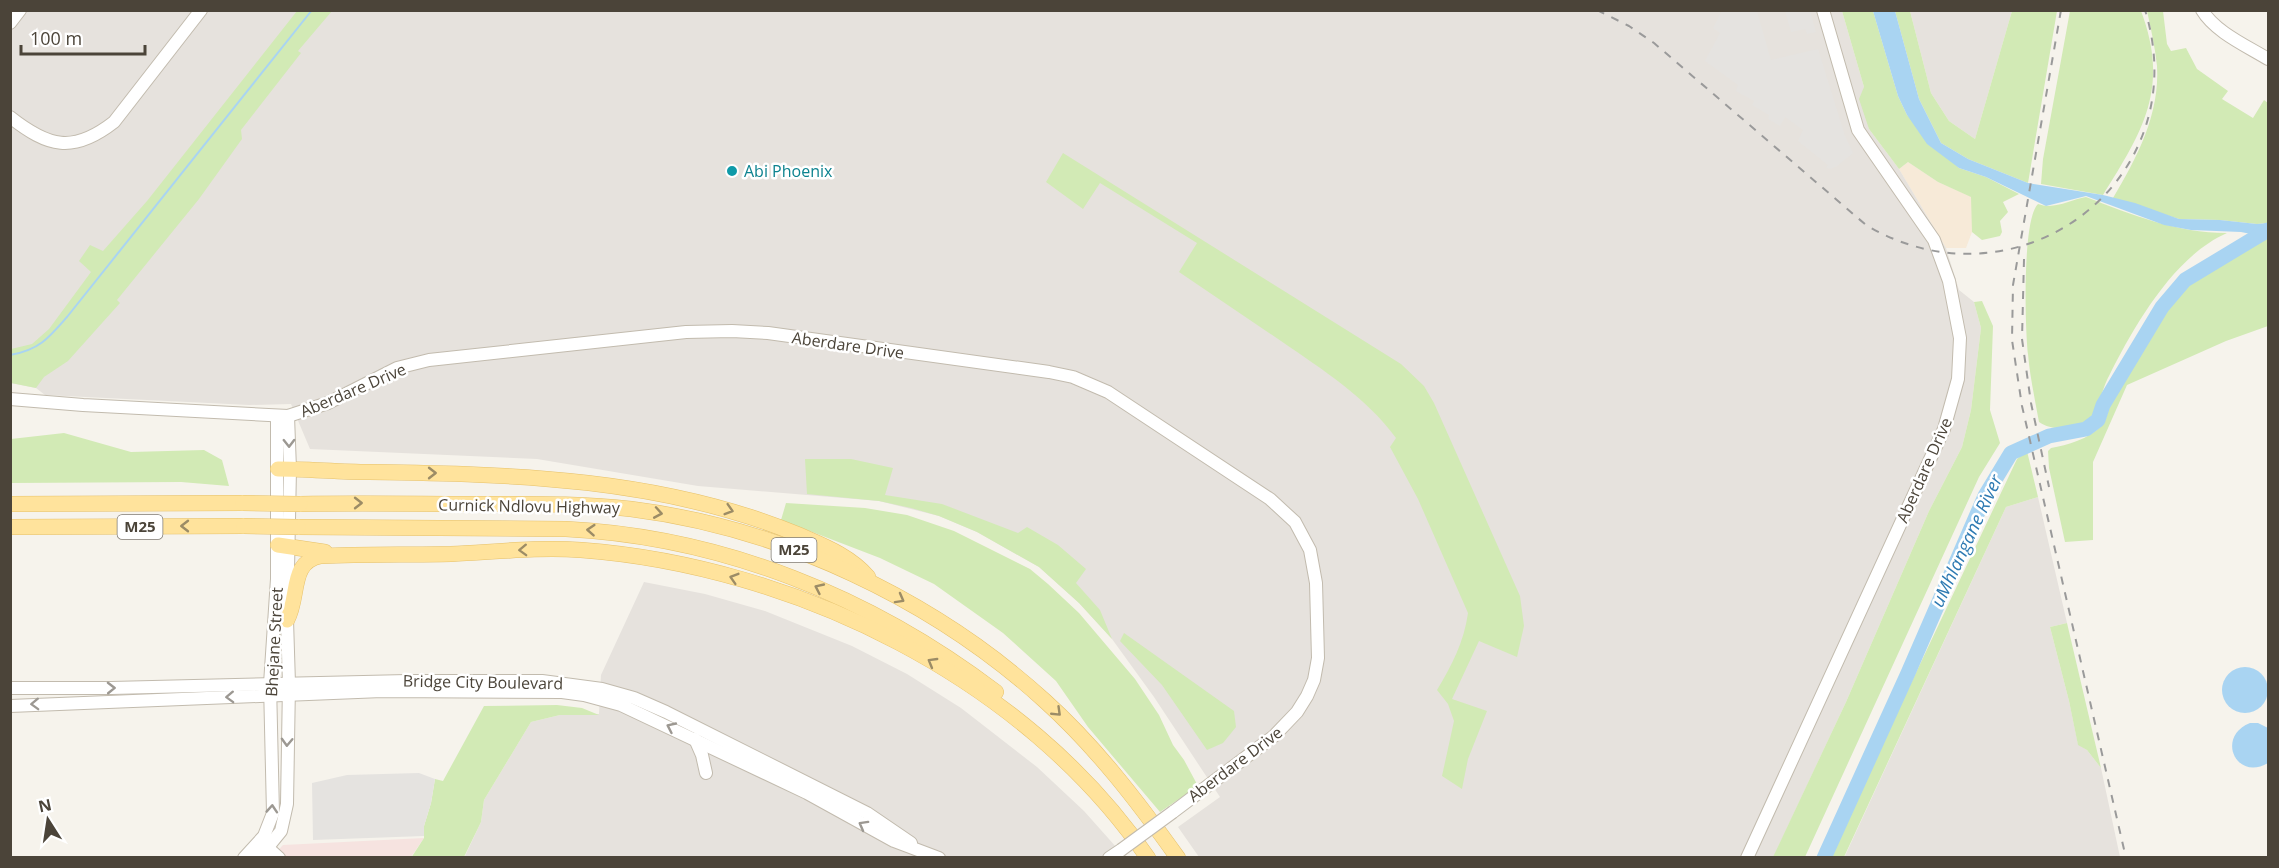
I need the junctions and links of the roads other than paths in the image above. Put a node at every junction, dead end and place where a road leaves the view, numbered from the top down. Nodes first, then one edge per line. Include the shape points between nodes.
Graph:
1 (20, 10) edge
2 (201, 10) edge
3 (1823, 10) edge
4 (2202, 10) edge
5 (10, 23) edge
6 (2268, 59) edge
7 (10, 117) edge
8 (10, 399) edge
9 (283, 417) junction
10 (284, 469) junction
11 (10, 494) edge
12 (10, 504) edge
13 (150, 504) junction
14 (10, 528) edge
15 (283, 546) junction
16 (352, 555) junction
17 (873, 585) junction
18 (287, 620) junction
19 (471, 686) junction
20 (10, 688) edge
21 (289, 689) junction
22 (270, 690) junction
23 (10, 706) edge
24 (695, 739) junction
25 (706, 773) dead end
26 (896, 837) junction
27 (268, 848) junction
28 (244, 858) edge
29 (259, 858) edge
30 (279, 858) edge
31 (939, 858) edge
32 (1109, 858) edge
33 (1148, 858) edge
34 (1156, 858) edge
35 (1179, 858) edge
36 (1747, 858) edge

1 - 5 street
2 - 7 street via 114,122 101,132 83,141 62,144 31,133
3 - 36 street, Aberdare Drive via 1858,130 1934,240 1943,262 1960,338 1958,379 1944,429
4 - 6 street via 2208,20
8 - 9 street, Aberdare Drive
9 - 10 street, Bhejane Street
9 - 32 street, Aberdare Drive, bridge via 328,403 398,368 429,360 686,332 768,333 1049,372 1092,384 1283,509 1304,537 1314,567 1318,658 1307,696 1280,732
10 - 15 street, Bhejane Street
10 -> 17 main road via 504,476 614,486 689,499 733,511 828,548 859,567
11 - 13 main road
12 - 13 main road, Curnick Ndlovu Highway / M25
13 -> 17 main road, Curnick Ndlovu Highway / M25, bridge via 574,504 658,513 766,540 830,563
34 -> 14 main road, Curnick Ndlovu Highway / M25, bridge via 1133,825 1056,743 1009,701 961,666 909,633 789,574 697,546 596,531 244,526
15 - 16 main road
15 - 18 street, Bhejane Street
15 - 22 street, Bhejane Street
16 - 18 main road via 321,556 307,561 300,571
33 -> 16 main road via 1065,760 987,696 891,639 802,600 679,564 582,550
17 -> 35 main road, Curnick Ndlovu Highway / M25 via 978,647 1046,701 1121,781
18 - 21 street, Bhejane Street
19 - 21 street, Bridge City Boulevard
24 -> 19 street, Bridge City Boulevard via 621,705 584,695
19 - 26 street, Bridge City Boulevard via 542,681 602,688 634,698 867,813
20 -> 22 street, Bridge City Boulevard
21 - 22 street, Bridge City Boulevard
21 -> 27 street, Bhejane Street via 285,817 281,831
22 -> 23 street, Bridge City Boulevard
28 -> 22 street, Bhejane Street via 264,836 273,813
24 - 25 street
26 -> 24 street, Bridge City Boulevard
26 - 31 street, Bridge City Boulevard
27 - 29 street, Bhejane Street
27 - 30 street

